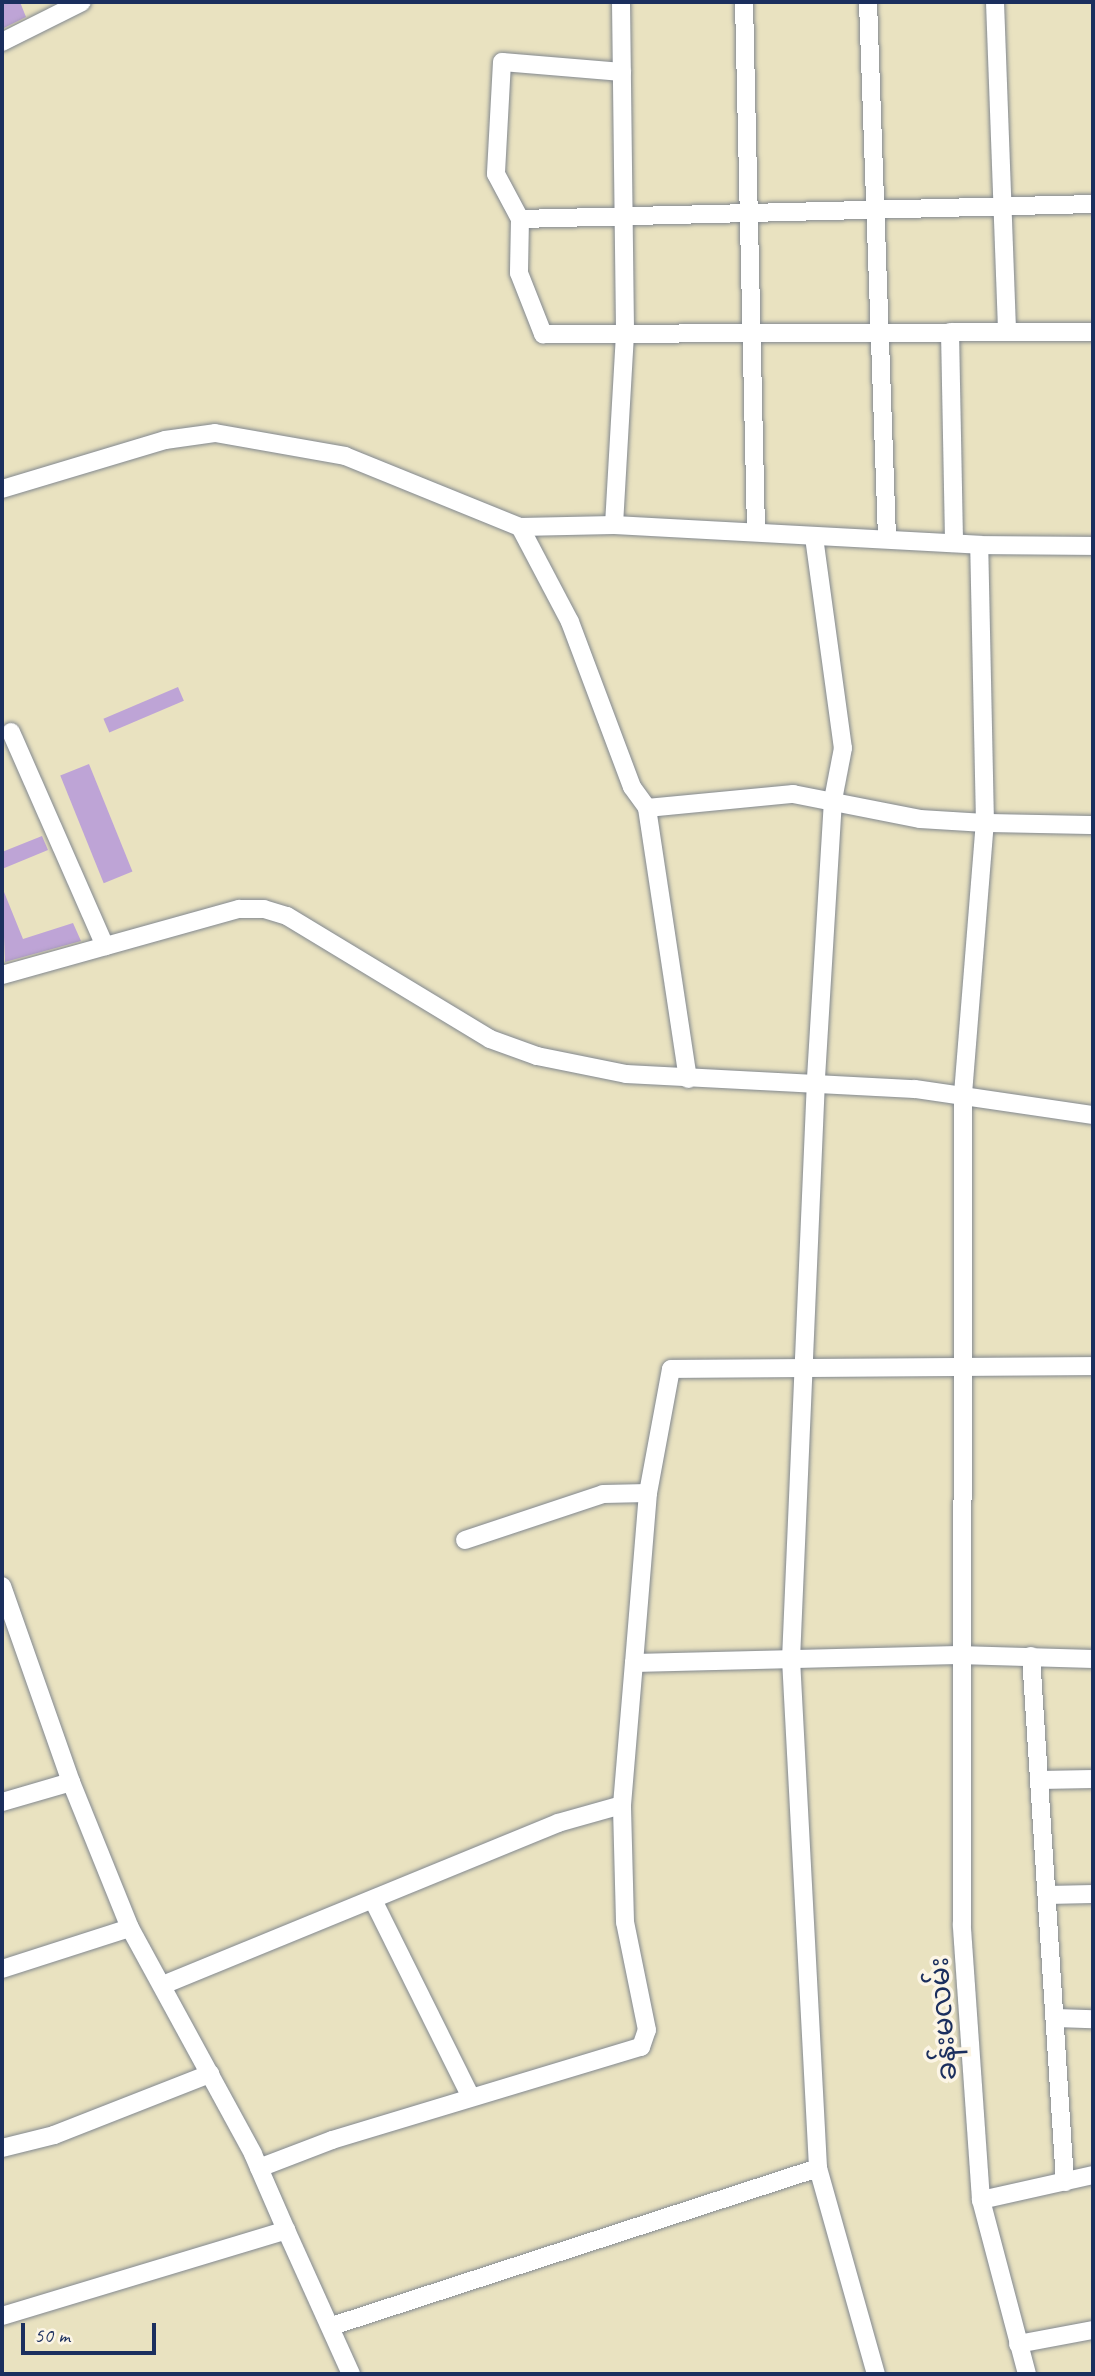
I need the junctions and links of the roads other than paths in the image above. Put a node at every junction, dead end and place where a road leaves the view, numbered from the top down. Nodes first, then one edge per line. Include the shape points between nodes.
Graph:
1 (82, 2) edge
2 (621, 2) edge
3 (744, 2) edge
4 (868, 2) edge
5 (995, 2) edge
6 (2, 41) edge
7 (622, 72) junction
8 (1093, 204) edge
9 (1003, 208) junction
10 (875, 212) junction
11 (751, 216) junction
12 (625, 218) junction
13 (520, 219) junction
14 (1007, 331) junction
15 (748, 332) junction
16 (950, 332) junction
17 (1093, 332) edge
18 (625, 334) junction
19 (877, 334) junction
20 (2, 489) edge
21 (614, 525) junction
22 (520, 527) junction
23 (756, 532) junction
24 (814, 537) junction
25 (887, 537) junction
26 (954, 543) junction
27 (979, 545) junction
28 (1093, 546) edge
29 (11, 732) dead end
30 (833, 800) junction
31 (647, 808) junction
32 (985, 823) junction
33 (1093, 825) edge
34 (105, 946) junction
35 (2, 975) edge
36 (688, 1079) junction
37 (816, 1080) junction
38 (964, 1094) junction
39 (1093, 1115) edge
40 (967, 1365) junction
41 (808, 1366) junction
42 (1093, 1366) edge
43 (648, 1493) junction
44 (466, 1540) dead end
45 (2, 1586) edge
46 (9, 1637) edge
47 (958, 1655) junction
48 (1031, 1656) junction
49 (791, 1659) junction
50 (1093, 1659) edge
51 (634, 1663) junction
52 (1093, 1779) edge
53 (1040, 1780) junction
54 (71, 1782) junction
55 (2, 1802) edge
56 (621, 1805) junction
57 (1093, 1894) edge
58 (1047, 1895) junction
59 (373, 1900) junction
60 (130, 1928) junction
61 (2, 1969) edge
62 (163, 1985) junction
63 (1056, 2018) junction
64 (1093, 2019) edge
65 (210, 2074) junction
66 (471, 2096) junction
67 (2, 2148) edge
68 (260, 2168) junction
69 (818, 2168) junction
70 (1093, 2175) edge
71 (1065, 2182) junction
72 (981, 2200) junction
73 (286, 2230) junction
74 (2, 2316) edge
75 (332, 2326) junction
76 (1093, 2330) edge
77 (1018, 2344) junction
78 (351, 2374) edge
79 (876, 2374) edge
80 (1027, 2374) edge

1 - 6 street
2 - 7 street
3 - 11 street
4 - 10 street
5 - 9 street
7 - 12 street
7 - 13 street via 502,62 496,174
8 - 9 street
9 - 10 street
9 - 14 street
10 - 11 street
10 - 19 street
11 - 12 street
11 - 15 street
12 - 13 street
12 - 18 street
13 - 18 street via 519,273 543,334
14 - 16 street
14 - 17 street
15 - 18 street
15 - 19 street
15 - 23 street
16 - 19 street
16 - 26 street
18 - 21 street
19 - 25 street
20 - 22 street via 164,440 215,433 345,456
21 - 22 street
21 - 23 street
22 - 31 street via 570,622 632,787
23 - 24 street
24 - 25 street
24 - 30 street via 842,719
25 - 26 street
26 - 27 street
27 - 28 street
27 - 32 street, ခန်းမလမ်း
29 - 34 street
30 - 31 street via 747,796
30 - 32 street via 920,819
30 - 37 street
31 - 36 street
32 - 33 street
32 - 38 street, ခန်းမလမ်း
34 - 35 street
34 - 36 street via 239,909 264,909 287,916 490,1039 626,1074
36 - 37 street
37 - 38 street
37 - 41 street
38 - 39 street
38 - 40 street, ခန်းမလမ်း
40 - 41 street
40 - 42 street
40 - 47 street, ခန်းမလမ်း
41 - 43 street via 671,1369
41 - 49 street
43 - 44 street via 603,1494
43 - 51 street
45 - 46 street
46 - 54 street
47 - 48 street
47 - 49 street
47 - 72 street, ခန်းမလမ်း via 962,1925
48 - 50 street
48 - 53 street
49 - 51 street
49 - 69 street
51 - 56 street
52 - 53 street
53 - 58 street
54 - 55 street
54 - 60 street
56 - 59 street via 558,1823
56 - 66 street via 625,1922 646,2040 634,2052
57 - 58 street
58 - 63 street
59 - 62 street
59 - 66 street
60 - 61 street
60 - 62 street
62 - 65 street
63 - 64 street
63 - 71 street
65 - 67 street via 54,2136
65 - 68 street
66 - 68 street
68 - 73 street
69 - 75 street
69 - 79 street
70 - 71 street
71 - 72 street
72 - 77 street, ခန်းမလမ်း
73 - 74 street
73 - 75 street
75 - 78 street
76 - 77 street
77 - 80 street, ခန်းမလမ်း

